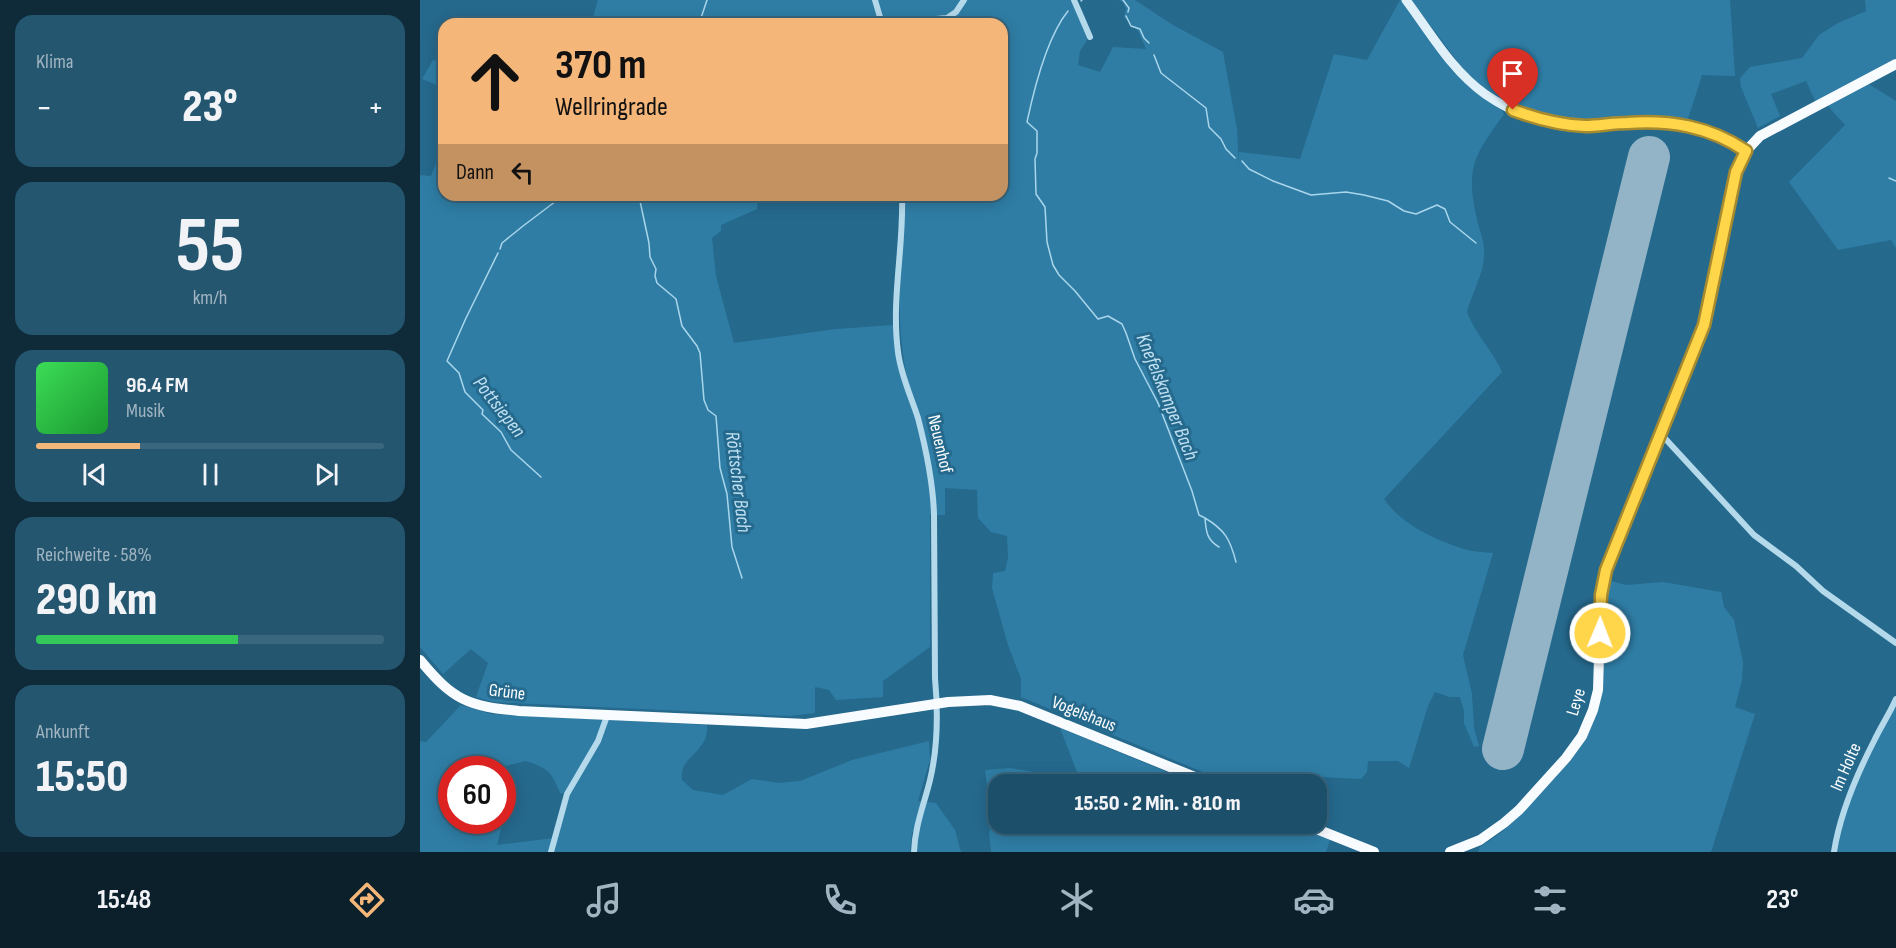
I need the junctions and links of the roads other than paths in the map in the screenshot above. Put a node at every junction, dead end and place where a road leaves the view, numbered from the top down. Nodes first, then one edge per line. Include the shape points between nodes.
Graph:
1 (875, 0) edge
2 (964, 0) edge
3 (1074, 0) edge
4 (1406, 0) edge
5 (880, 18) edge
6 (947, 18) edge
7 (1090, 37) dead end
8 (1896, 64) edge
9 (1746, 151) junction
10 (902, 201) edge
11 (1660, 433) junction
12 (1896, 643) edge
13 (420, 660) edge
14 (1896, 699) edge
15 (937, 703) junction
16 (607, 716) junction
17 (1187, 774) edge
18 (1327, 833) edge
19 (552, 852) edge
20 (914, 852) edge
21 (1374, 852) edge
22 (1450, 852) edge
23 (1834, 852) edge

1 - 5 street
2 - 6 street
3 - 7 street
4 - 9 street via 1465,76 1513,110 1562,124 1675,123 1710,132
8 - 9 main road via 1760,136
9 - 11 main road, Leye via 1736,172 1708,310
10 - 15 street, Neuenhof via 896,282 897,340 934,500
11 - 12 street via 1754,535
11 - 22 main road, Leye via 1606,570 1601,595 1598,690 1588,724 1566,758 1519,810 1470,846
13 - 16 main road, Grüne via 449,691 484,708
14 - 23 street, Im Holte via 1846,802
15 - 16 main road, Grüne via 806,724
15 - 17 main road, Vogelshaus via 980,699 1020,706
15 - 20 street, Neuenhof via 932,769 917,819
16 - 19 street via 598,741 567,794
18 - 21 main road

